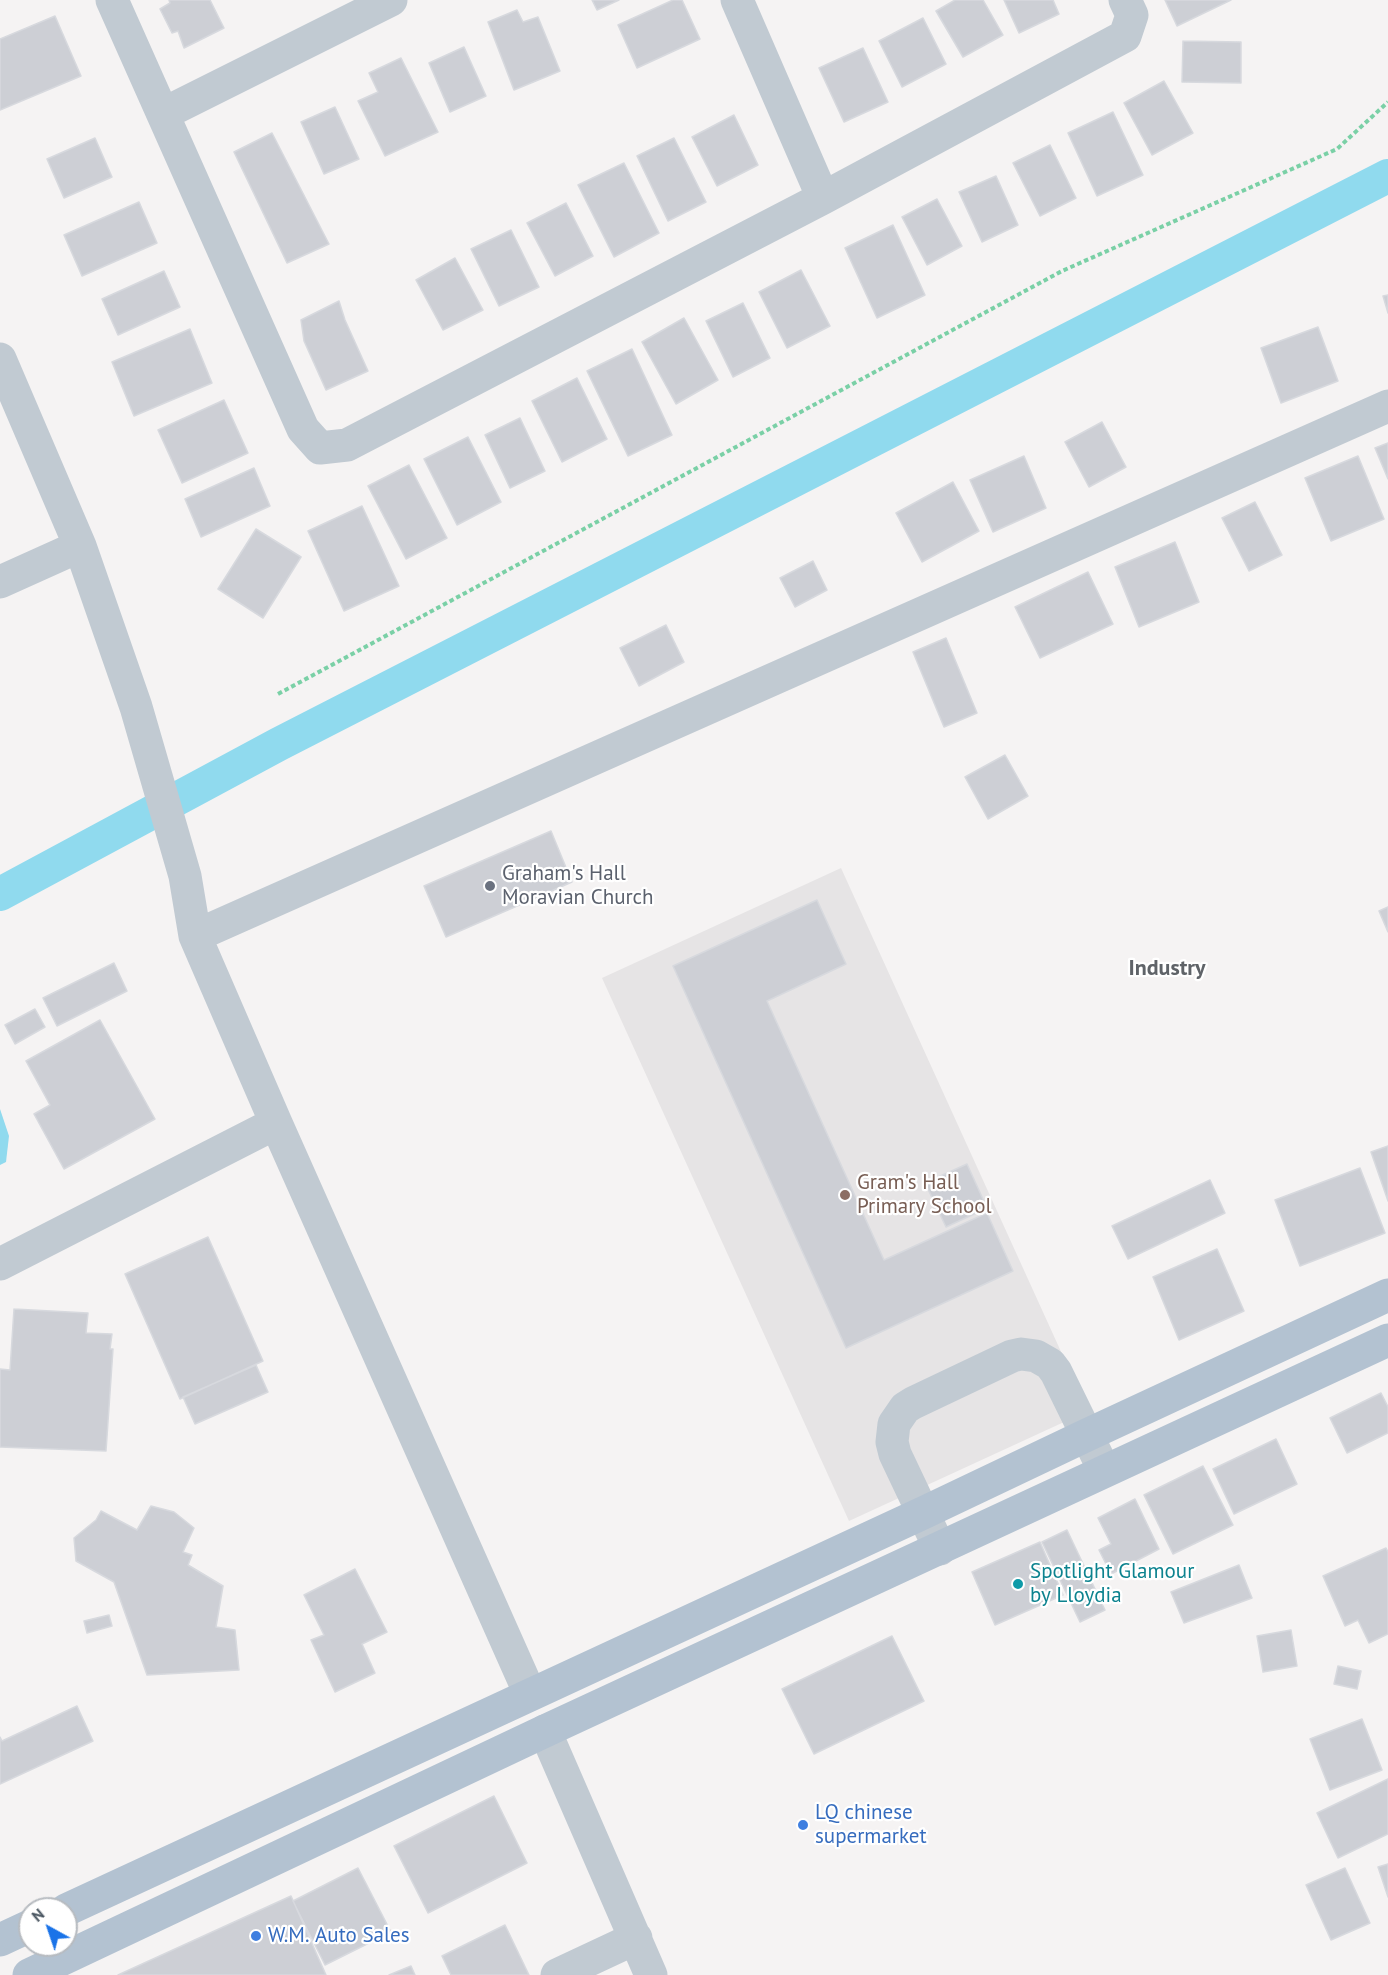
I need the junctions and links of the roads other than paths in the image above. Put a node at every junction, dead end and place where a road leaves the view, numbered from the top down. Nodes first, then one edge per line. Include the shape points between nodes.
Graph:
1 (112, 0) edge
2 (391, 0) edge
3 (737, 0) edge
4 (1125, 0) edge
5 (163, 114) junction
6 (823, 198) junction
7 (0, 359) edge
8 (1388, 406) edge
9 (80, 546) junction
10 (0, 582) edge
11 (195, 936) junction
12 (276, 1123) junction
13 (0, 1264) edge
14 (1388, 1295) edge
15 (1388, 1340) edge
16 (1087, 1435) junction
17 (1104, 1470) junction
18 (923, 1514) junction
19 (939, 1549) junction
20 (530, 1694) junction
21 (545, 1731) junction
22 (78, 1904) edge
23 (18, 1932) edge
24 (636, 1938) junction
25 (0, 1940) edge
26 (29, 1975) edge
27 (557, 1975) edge
28 (651, 1975) edge

1 - 5 street
2 - 5 street
3 - 6 street
4 - 6 street via 1132,15 1125,36
5 - 6 street via 303,429 320,448 347,445
7 - 9 street
8 - 11 street
9 - 10 street
9 - 11 street via 156,773 185,876
11 - 12 street
12 - 13 street
12 - 20 street
14 - 16 main road
15 - 17 main road
16 - 17 street
16 - 18 main road
16 - 18 street via 1056,1372 1043,1360 1028,1354 1012,1356 913,1403 894,1424 892,1442
17 - 19 main road
18 - 19 street
18 - 20 main road
19 - 21 main road
20 - 22 main road
21 - 24 street
21 - 26 main road
23 - 25 main road
24 - 27 street
24 - 28 street

